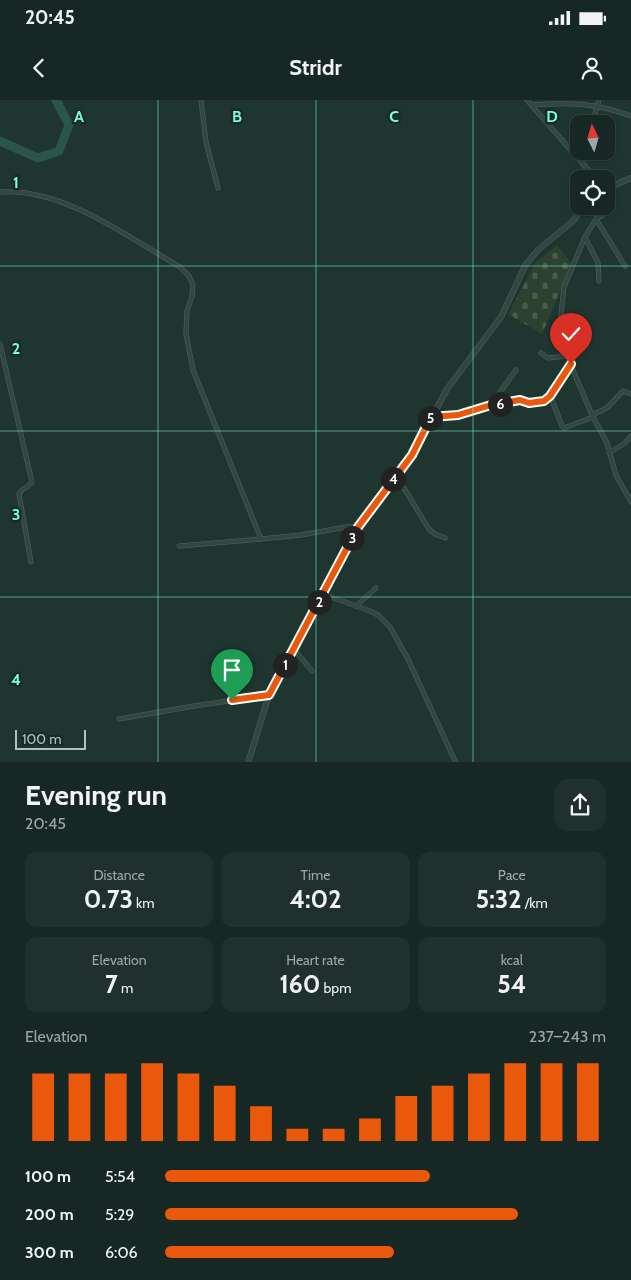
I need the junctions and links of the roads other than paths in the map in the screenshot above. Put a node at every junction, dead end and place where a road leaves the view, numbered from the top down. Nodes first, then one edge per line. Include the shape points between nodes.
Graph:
1 (201, 100) edge
2 (527, 100) edge
3 (599, 100) edge
4 (532, 105) junction
5 (597, 106) junction
6 (594, 115) edge
7 (631, 116) edge
8 (583, 160) edge
9 (582, 164) junction
10 (588, 170) edge
11 (631, 178) edge
12 (615, 185) edge
13 (218, 188) dead end
14 (0, 192) edge
15 (578, 215) edge
16 (603, 215) edge
17 (596, 219) junction
18 (585, 237) junction
19 (625, 266) dead end
20 (599, 281) dead end
21 (0, 344) edge
22 (541, 353) dead end
23 (567, 356) junction
24 (571, 364) junction
25 (516, 370) dead end
26 (631, 394) edge
27 (550, 396) junction
28 (491, 405) junction
29 (592, 416) junction
30 (431, 417) junction
31 (631, 436) edge
32 (609, 453) junction
33 (396, 475) junction
34 (631, 502) edge
35 (358, 527) junction
36 (445, 538) dead end
37 (261, 539) junction
38 (180, 546) dead end
39 (31, 562) dead end
40 (376, 588) dead end
41 (322, 594) junction
42 (356, 606) junction
43 (294, 648) junction
44 (312, 671) dead end
45 (269, 695) junction
46 (119, 719) dead end
47 (248, 762) edge
48 (456, 762) edge

1 - 13 street via 206,142
2 - 4 street
3 - 5 street
4 - 5 street
4 - 9 street
5 - 6 street
5 - 7 street
8 - 9 street
9 - 10 street
11 - 12 street
14 - 37 street via 35,194 63,203 99,220 180,267 189,276 193,286 186,334 193,370
15 - 30 street via 526,264 501,317 447,389
16 - 17 street
17 - 18 street
17 - 19 street
18 - 20 street via 598,263
18 - 23 street via 562,296 559,332
21 - 39 street via 32,482 20,494
22 - 23 street via 548,358
23 - 24 street
24 - 27 street
24 - 29 street
25 - 28 street
26 - 29 street via 623,391 607,408
27 - 28 street via 529,403 520,400
27 - 29 street via 562,426 572,426
28 - 30 street via 458,415
29 - 32 street
30 - 33 street via 412,455
31 - 32 street
32 - 34 street via 616,475
33 - 35 street
33 - 36 street via 429,529
35 - 37 street
35 - 41 street
37 - 38 street
40 - 42 street
41 - 42 street
41 - 43 street
42 - 48 street via 378,615 390,627
43 - 44 street
43 - 45 street
45 - 46 street
45 - 47 street

